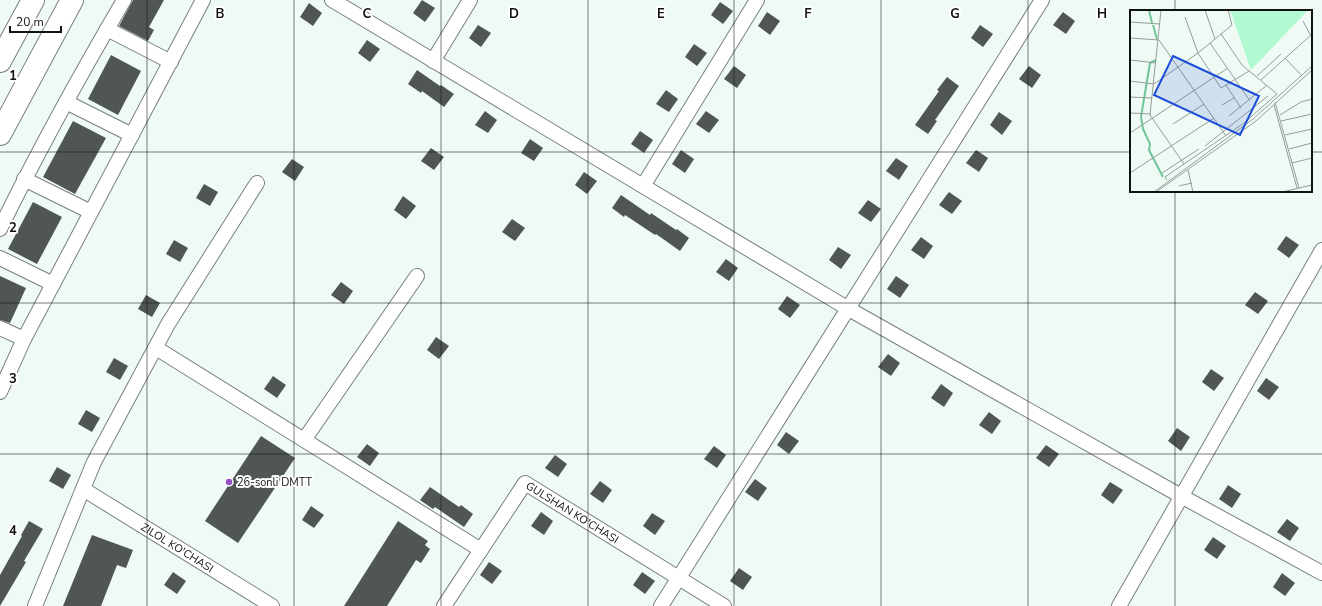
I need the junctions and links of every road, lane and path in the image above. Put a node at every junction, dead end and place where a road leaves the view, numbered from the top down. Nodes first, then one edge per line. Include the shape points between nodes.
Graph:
1 (33, 0) edge
2 (72, 0) edge
3 (124, 0) edge
4 (203, 0) edge
5 (332, 0) edge
6 (470, 0) edge
7 (756, 0) edge
8 (1042, 0) edge
9 (107, 29) junction
10 (0, 60) edge
11 (433, 61) junction
12 (170, 62) junction
13 (66, 102) junction
14 (0, 134) edge
15 (132, 135) junction
16 (24, 179) junction
17 (256, 183) dead end
18 (643, 186) junction
19 (91, 212) junction
20 (0, 229) edge
21 (1322, 250) edge
22 (0, 258) edge
23 (417, 276) dead end
24 (53, 284) junction
25 (847, 308) junction
26 (0, 328) edge
27 (24, 339) junction
28 (156, 348) junction
29 (0, 392) edge
30 (304, 440) junction
31 (83, 489) junction
32 (1181, 496) junction
33 (481, 550) junction
34 (1322, 573) edge
35 (678, 578) junction
36 (35, 606) edge
37 (272, 606) edge
38 (444, 606) edge
39 (661, 606) edge
40 (724, 606) edge
41 (1119, 606) edge

1 - 10 main road
2 - 14 main road
3 - 9 street
4 - 12 street
5 - 11 street
6 - 11 street
7 - 18 street
8 - 25 street
9 - 12 street
9 - 13 street
11 - 18 street
12 - 15 street
13 - 15 street
13 - 16 street
15 - 19 street
16 - 19 street
16 - 20 street
17 - 28 street via 168,324
18 - 25 street
19 - 24 street
21 - 32 street
22 - 24 street
23 - 30 street
24 - 27 street
25 - 32 street
25 - 35 street
26 - 27 street
27 - 29 street
28 - 30 street
28 - 31 street via 94,462
30 - 33 street
31 - 36 street
31 - 37 street, ZILOL KO'CHASI
32 - 34 street
32 - 41 street
33 - 35 street, GULSHAN KO'CHASI via 525,483
33 - 38 street, GULSHAN KO'CHASI
35 - 39 street
35 - 40 street, GULSHAN KO'CHASI

